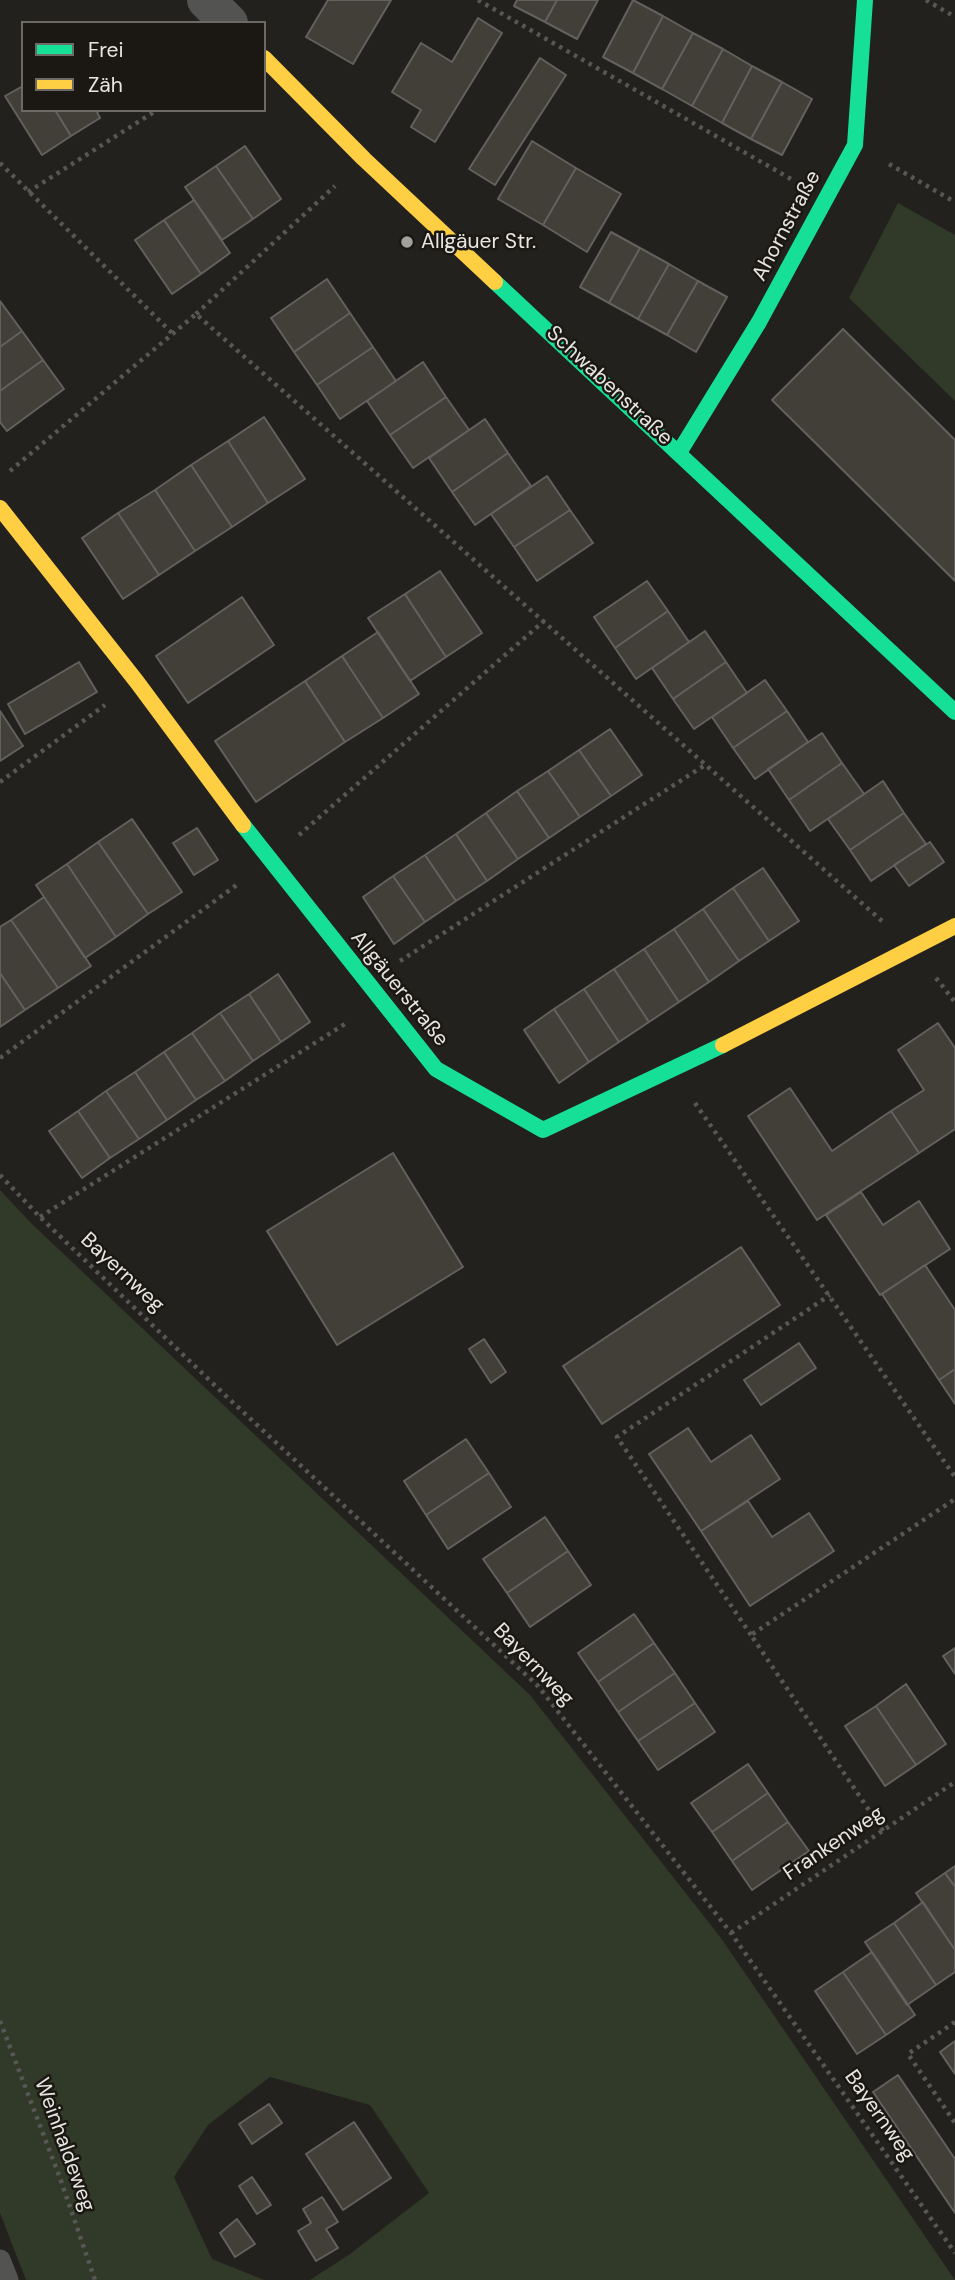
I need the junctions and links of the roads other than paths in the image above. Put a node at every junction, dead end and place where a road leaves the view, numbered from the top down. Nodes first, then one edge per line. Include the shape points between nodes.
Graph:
1 (206, 0) edge
2 (865, 0) edge
3 (227, 21) edge
4 (266, 60) edge
5 (680, 451) junction
6 (0, 508) edge
7 (955, 712) edge
8 (955, 926) edge
9 (0, 2260) edge
10 (8, 2280) edge

1 - 3 street
2 - 5 street, Ahornstraße via 855,145 760,323
4 - 5 street, Schwabenstraße via 364,159
5 - 7 street, Schwabenstraße
6 - 8 street, Allgäuerstraße via 137,682 269,861 436,1069 543,1130 673,1071
9 - 10 lane

